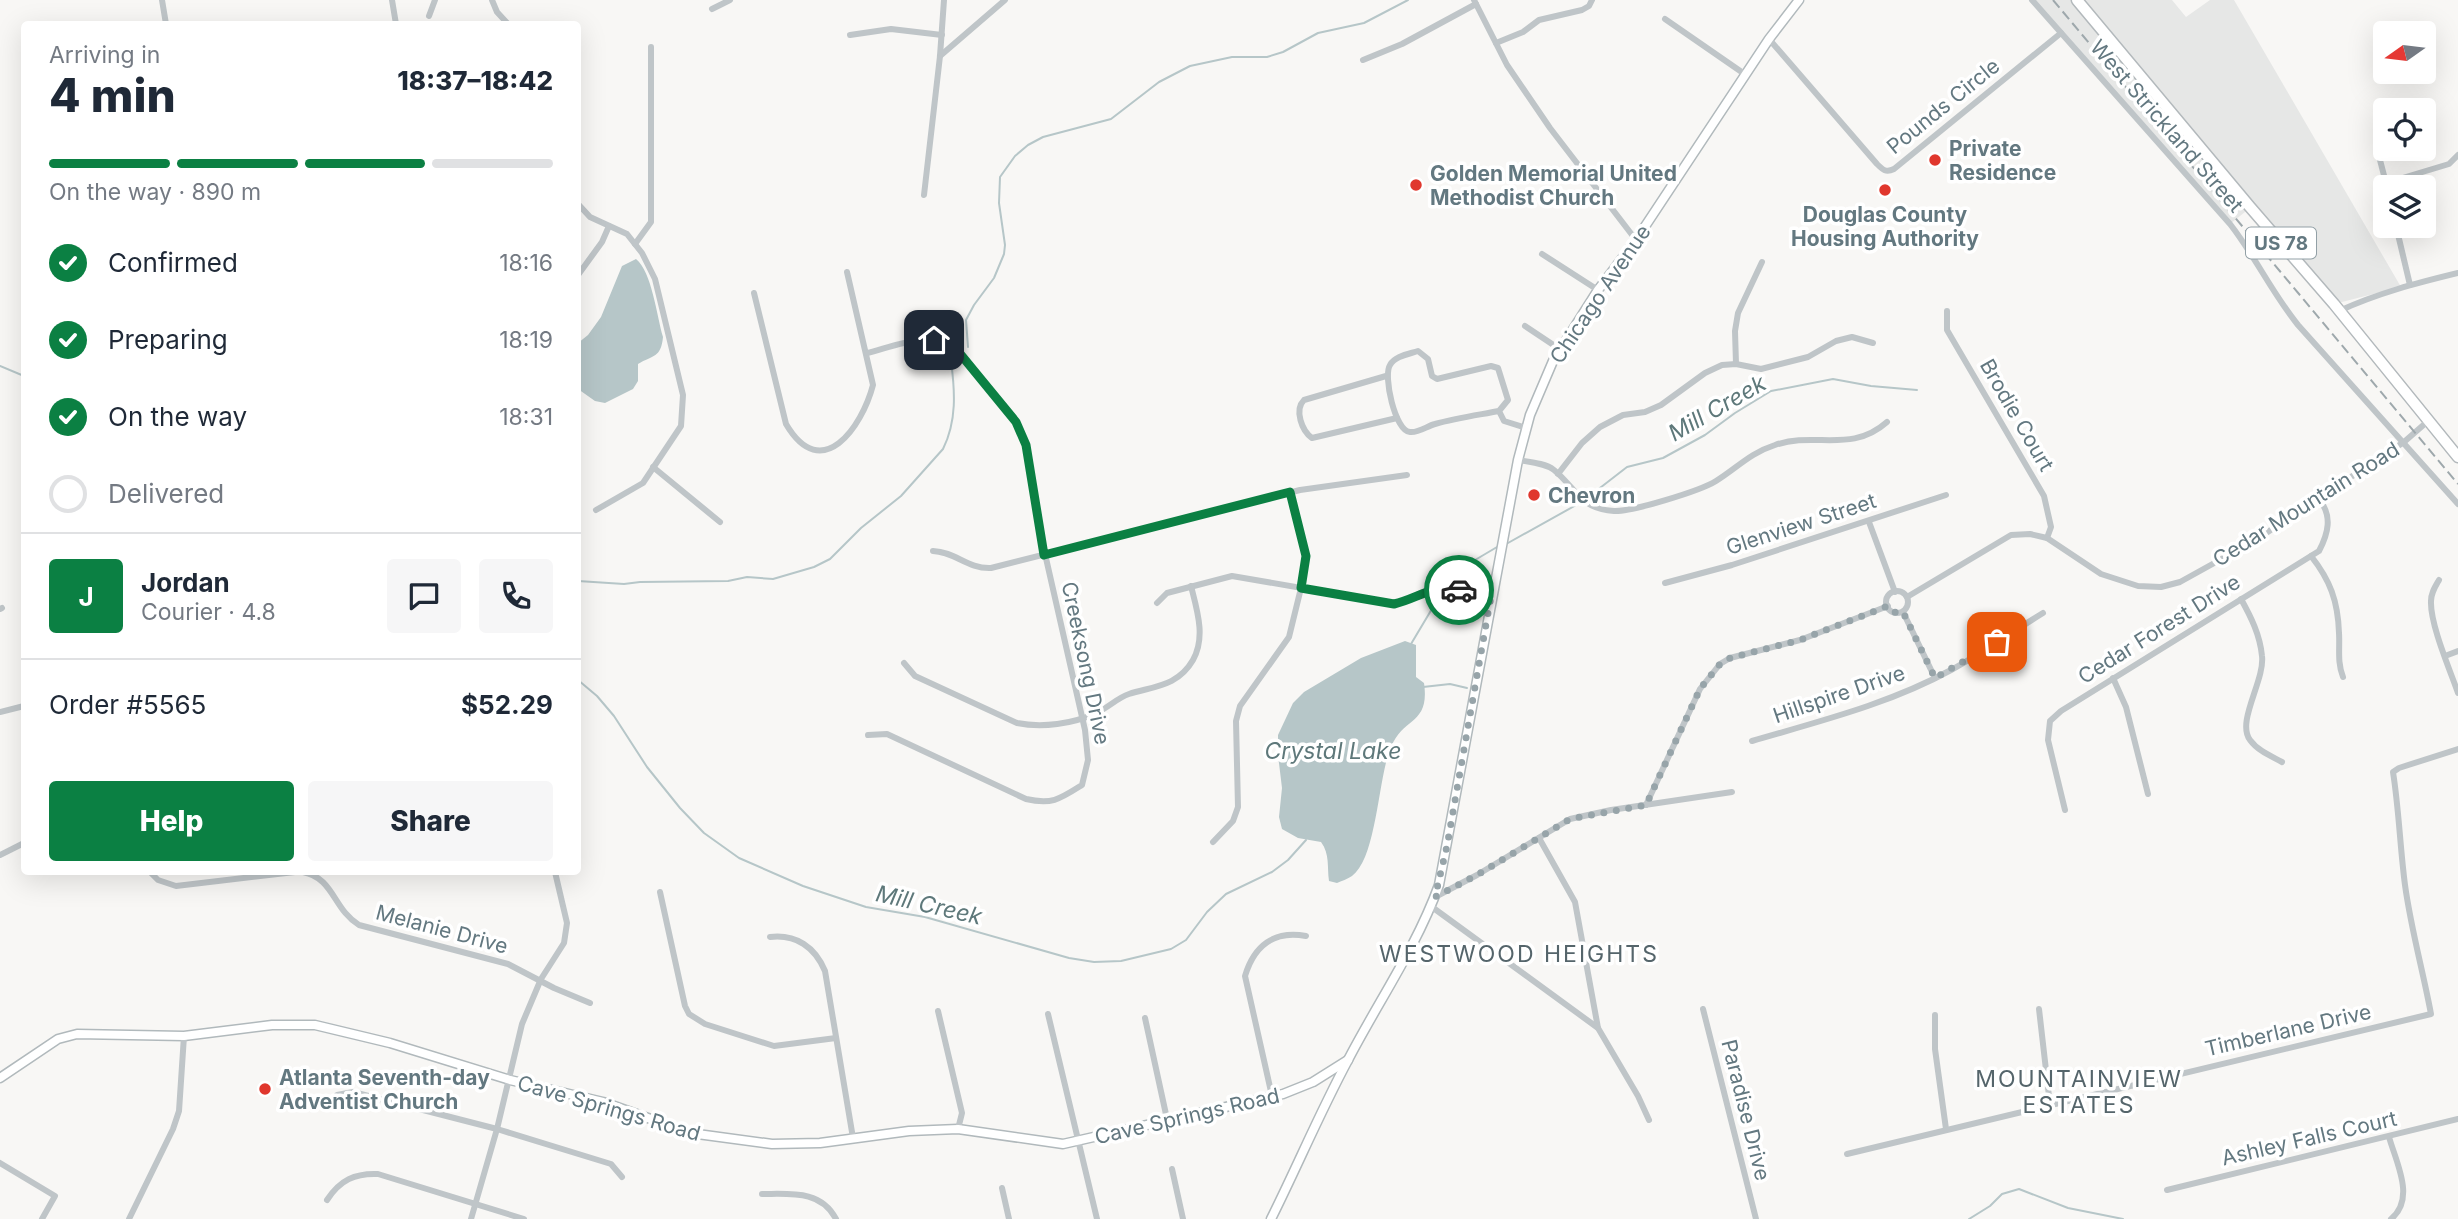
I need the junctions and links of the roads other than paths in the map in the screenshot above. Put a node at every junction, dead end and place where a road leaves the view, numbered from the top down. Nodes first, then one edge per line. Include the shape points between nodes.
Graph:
1 (162, 0) edge
2 (392, 0) edge
3 (435, 0) edge
4 (492, 0) edge
5 (730, 0) edge
6 (944, 0) edge
7 (1005, 0) edge
8 (1592, 0) edge
9 (1799, 0) edge
10 (2032, 0) edge
11 (2077, 0) edge
12 (1475, 2) edge
13 (712, 9) dead end
14 (429, 16) dead end
15 (1665, 19) dead end
16 (166, 21) edge
17 (396, 21) edge
18 (505, 21) edge
19 (2061, 33) junction
20 (850, 34) dead end
21 (942, 35) junction
22 (1769, 39) junction
23 (1496, 43) junction
24 (651, 47) dead end
25 (940, 56) junction
26 (1363, 60) dead end
27 (1746, 75) junction
28 (2458, 155) edge
29 (2416, 175) edge
30 (924, 195) dead end
31 (581, 207) edge
32 (609, 226) junction
33 (2399, 238) edge
34 (1636, 240) junction
35 (635, 244) junction
36 (1542, 254) dead end
37 (1762, 262) dead end
38 (581, 271) edge
39 (847, 272) dead end
40 (2458, 273) edge
41 (2410, 285) junction
42 (1598, 290) junction
43 (754, 293) dead end
44 (1947, 311) dead end
45 (2339, 311) junction
46 (1525, 326) dead end
47 (1873, 343) dead end
48 (1561, 350) junction
49 (867, 353) junction
50 (1736, 363) junction
51 (1386, 376) junction
52 (1499, 411) junction
53 (1397, 418) junction
54 (2428, 421) junction
55 (1887, 422) dead end
56 (1526, 428) junction
57 (2404, 442) junction
58 (2458, 457) edge
59 (1518, 460) junction
60 (653, 467) junction
61 (1558, 474) junction
62 (1407, 475) dead end
63 (1290, 492) junction
64 (1946, 495) dead end
65 (2319, 499) junction
66 (2458, 504) edge
67 (596, 510) dead end
68 (720, 522) dead end
69 (1869, 522) junction
70 (2047, 538) junction
71 (933, 551) dead end
72 (1044, 555) junction
73 (2311, 556) junction
74 (2439, 580) dead end
75 (1664, 583) dead end
76 (1191, 586) junction
77 (1301, 588) junction
78 (1895, 592) junction
79 (1491, 596) junction
80 (1907, 597) junction
81 (2241, 599) junction
82 (1157, 603) dead end
83 (1888, 606) junction
84 (1903, 612) junction
85 (2043, 613) dead end
86 (2458, 651) edge
87 (2445, 656) junction
88 (904, 663) dead end
89 (2343, 677) dead end
90 (1935, 678) junction
91 (2113, 678) junction
92 (2458, 694) edge
93 (21, 707) edge
94 (0, 712) edge
95 (1082, 718) junction
96 (868, 735) dead end
97 (1752, 741) dead end
98 (2458, 749) edge
99 (2282, 762) dead end
100 (1732, 792) dead end
101 (2148, 794) dead end
102 (1646, 805) junction
103 (2065, 810) dead end
104 (1539, 838) junction
105 (1213, 842) dead end
106 (21, 844) edge
107 (0, 855) edge
108 (153, 875) edge
109 (270, 875) edge
110 (317, 875) edge
111 (556, 875) edge
112 (660, 892) dead end
113 (1435, 897) junction
114 (1432, 907) junction
115 (1306, 936) dead end
116 (770, 937) dead end
117 (541, 979) junction
118 (590, 1003) dead end
119 (1703, 1009) dead end
120 (2039, 1009) dead end
121 (937, 1011) dead end
122 (1048, 1014) dead end
123 (1934, 1015) dead end
124 (1145, 1018) dead end
125 (1598, 1028) junction
126 (184, 1036) junction
127 (836, 1038) junction
128 (1348, 1059) junction
129 (0, 1078) edge
130 (510, 1080) junction
131 (337, 1095) dead end
132 (1272, 1097) junction
133 (2050, 1105) junction
134 (1167, 1119) junction
135 (2458, 1119) edge
136 (1649, 1120) dead end
137 (497, 1129) junction
138 (958, 1129) junction
139 (1946, 1129) junction
140 (2389, 1137) junction
141 (853, 1138) junction
142 (1079, 1142) junction
143 (1847, 1154) dead end
144 (0, 1163) edge
145 (1172, 1169) dead end
146 (622, 1177) dead end
147 (1002, 1188) dead end
148 (2167, 1190) dead end
149 (762, 1194) dead end
150 (327, 1200) dead end
151 (475, 1205) junction
152 (42, 1219) edge
153 (129, 1219) edge
154 (471, 1219) edge
155 (524, 1219) edge
156 (836, 1219) edge
157 (1009, 1219) edge
158 (1097, 1219) edge
159 (1183, 1219) edge
160 (1270, 1219) edge
161 (1756, 1219) edge
162 (2391, 1219) edge

1 - 16 street
2 - 17 street
3 - 14 street
4 - 18 street
5 - 13 street
6 - 21 street
7 - 25 street
8 - 23 street via 1582,10 1539,20
9 - 22 street, Chicago Avenue
10 - 19 street, West Strickland Street
11 - 45 main road, US 78
12 - 23 street
12 - 26 street via 1402,44
15 - 27 street
19 - 22 street, Pounds Circle via 1889,172 1877,164
19 - 57 street, West Strickland Street via 2230,224 2288,313
20 - 21 street via 891,29
21 - 25 street
22 - 27 street, Chicago Avenue
23 - 34 street via 1550,128
24 - 35 street via 651,222
25 - 30 street
27 - 34 street, Chicago Avenue
28 - 29 street via 2449,164
31 - 32 street
32 - 35 street via 627,234
32 - 38 street
33 - 41 street
34 - 42 street, Chicago Avenue
35 - 60 street via 655,279 683,395 681,426
36 - 42 street
37 - 50 street via 1738,313
39 - 49 street
40 - 41 street
41 - 45 street
42 - 48 street, Chicago Avenue
43 - 49 street via 786,424 807,448 821,451 839,446 849,433 870,399 873,384
44 - 70 street, Brodie Court via 1947,330 2044,496 2051,527
45 - 54 main road, US 78
46 - 48 street
47 - 50 street via 1852,337 1808,357 1760,369
48 - 56 street, Chicago Avenue via 1541,386
49 - 72 street, Creeksong Drive via 922,339 947,343 957,350 1016,422 1026,445
50 - 61 street via 1705,373 1661,405 1600,427
51 - 52 street via 1398,357 1418,351 1428,359 1437,379 1498,368 1508,400
51 - 53 street
51 - 53 street via 1304,400 1298,410 1305,433 1312,438
52 - 53 street via 1408,433
52 - 56 street via 1504,421
54 - 57 street, Cedar Mountain Road
54 - 58 main road, US 78
55 - 61 street via 1875,433 1842,442 1786,441 1762,449 1693,492 1616,511 1581,500
56 - 59 street, Chicago Avenue
57 - 65 street, Cedar Mountain Road
57 - 66 street, West Strickland Street
59 - 61 street
59 - 79 street, Chicago Avenue
60 - 67 street via 643,483
60 - 68 street
62 - 63 street
63 - 72 street
63 - 77 street via 1306,556
64 - 69 street, Glenview Street
65 - 70 street, Cedar Mountain Road via 2254,541 2180,582 2161,587 2111,579
65 - 73 street, Cedar Forest Drive via 2328,521 2327,536
69 - 75 street, Glenview Street
69 - 78 street
70 - 80 street via 2011,535
71 - 72 street via 946,552 977,569
72 - 95 street, Creeksong Drive
73 - 81 street, Cedar Forest Drive
73 - 89 street via 2326,575 2336,601
74 - 87 street via 2431,603
76 - 77 street via 1232,576
76 - 82 street via 1167,593
76 - 95 street via 1200,639 1182,675 1169,684 1126,695
77 - 79 street via 1394,604 1448,587
77 - 105 street via 1289,637 1241,706 1236,721 1238,807 1233,821
78 - 80 street
78 - 83 street via 1888,597
79 - 113 street, Chicago Avenue
80 - 84 street
81 - 91 street, Cedar Forest Drive
81 - 99 street via 2255,626 2262,656 2261,675 2245,726 2259,749
83 - 84 street via 1896,613
83 - 102 street via 1720,664 1700,689
84 - 90 street
85 - 90 street, Hillspire Drive
86 - 87 street
87 - 92 street
88 - 95 street via 915,676 1017,723 1034,727
90 - 97 street, Hillspire Drive via 1833,719
91 - 101 street via 2126,707
91 - 103 street, Cedar Forest Drive via 2050,721 2048,740
93 - 94 street
95 - 96 street, Creeksong Drive via 1088,760 1082,785 1044,803 1026,799 887,734
98 - 133 street, Timberlane Drive via 2393,772 2410,915 2431,1014
100 - 102 street
102 - 104 street via 1570,819
104 - 113 street
104 - 125 street via 1576,902
106 - 107 street
108 - 109 street via 176,886
110 - 117 street, Melanie Drive via 347,917 359,925 508,964
111 - 117 street via 566,923 564,943
112 - 127 street via 689,1014 705,1024 774,1046
113 - 114 street, Chicago Avenue
114 - 125 street
114 - 128 street, Chicago Avenue
115 - 132 street via 1293,934 1265,943 1251,957 1245,976
116 - 127 street via 799,941 820,958
117 - 118 street, Melanie Drive
117 - 130 street via 522,1024
119 - 161 street, Paradise Drive
120 - 133 street
121 - 138 street via 962,1114
122 - 142 street
123 - 139 street
124 - 134 street
125 - 136 street
126 - 129 street, Cave Springs Road via 77,1034 58,1039
126 - 130 street, Cave Springs Road via 272,1025 315,1025
126 - 153 street via 179,1111
127 - 141 street
128 - 132 street, Cave Springs Road via 1313,1082
128 - 160 street
130 - 137 street
130 - 141 street, Cave Springs Road via 603,1102 690,1133 772,1144
131 - 137 street via 353,1091
132 - 134 street, Cave Springs Road
133 - 139 street, Timberlane Drive
134 - 142 street, Cave Springs Road
135 - 140 street, Ashley Falls Court
137 - 146 street via 611,1164
137 - 151 street
138 - 141 street, Cave Springs Road
138 - 142 street, Cave Springs Road via 1046,1143
139 - 143 street, Timberlane Drive
140 - 148 street, Ashley Falls Court
140 - 162 street via 2404,1194 2403,1206
142 - 158 street
144 - 152 street via 55,1196
145 - 159 street
147 - 157 street
149 - 156 street via 815,1197
150 - 151 street via 341,1183 362,1174 378,1174
151 - 154 street
151 - 155 street

